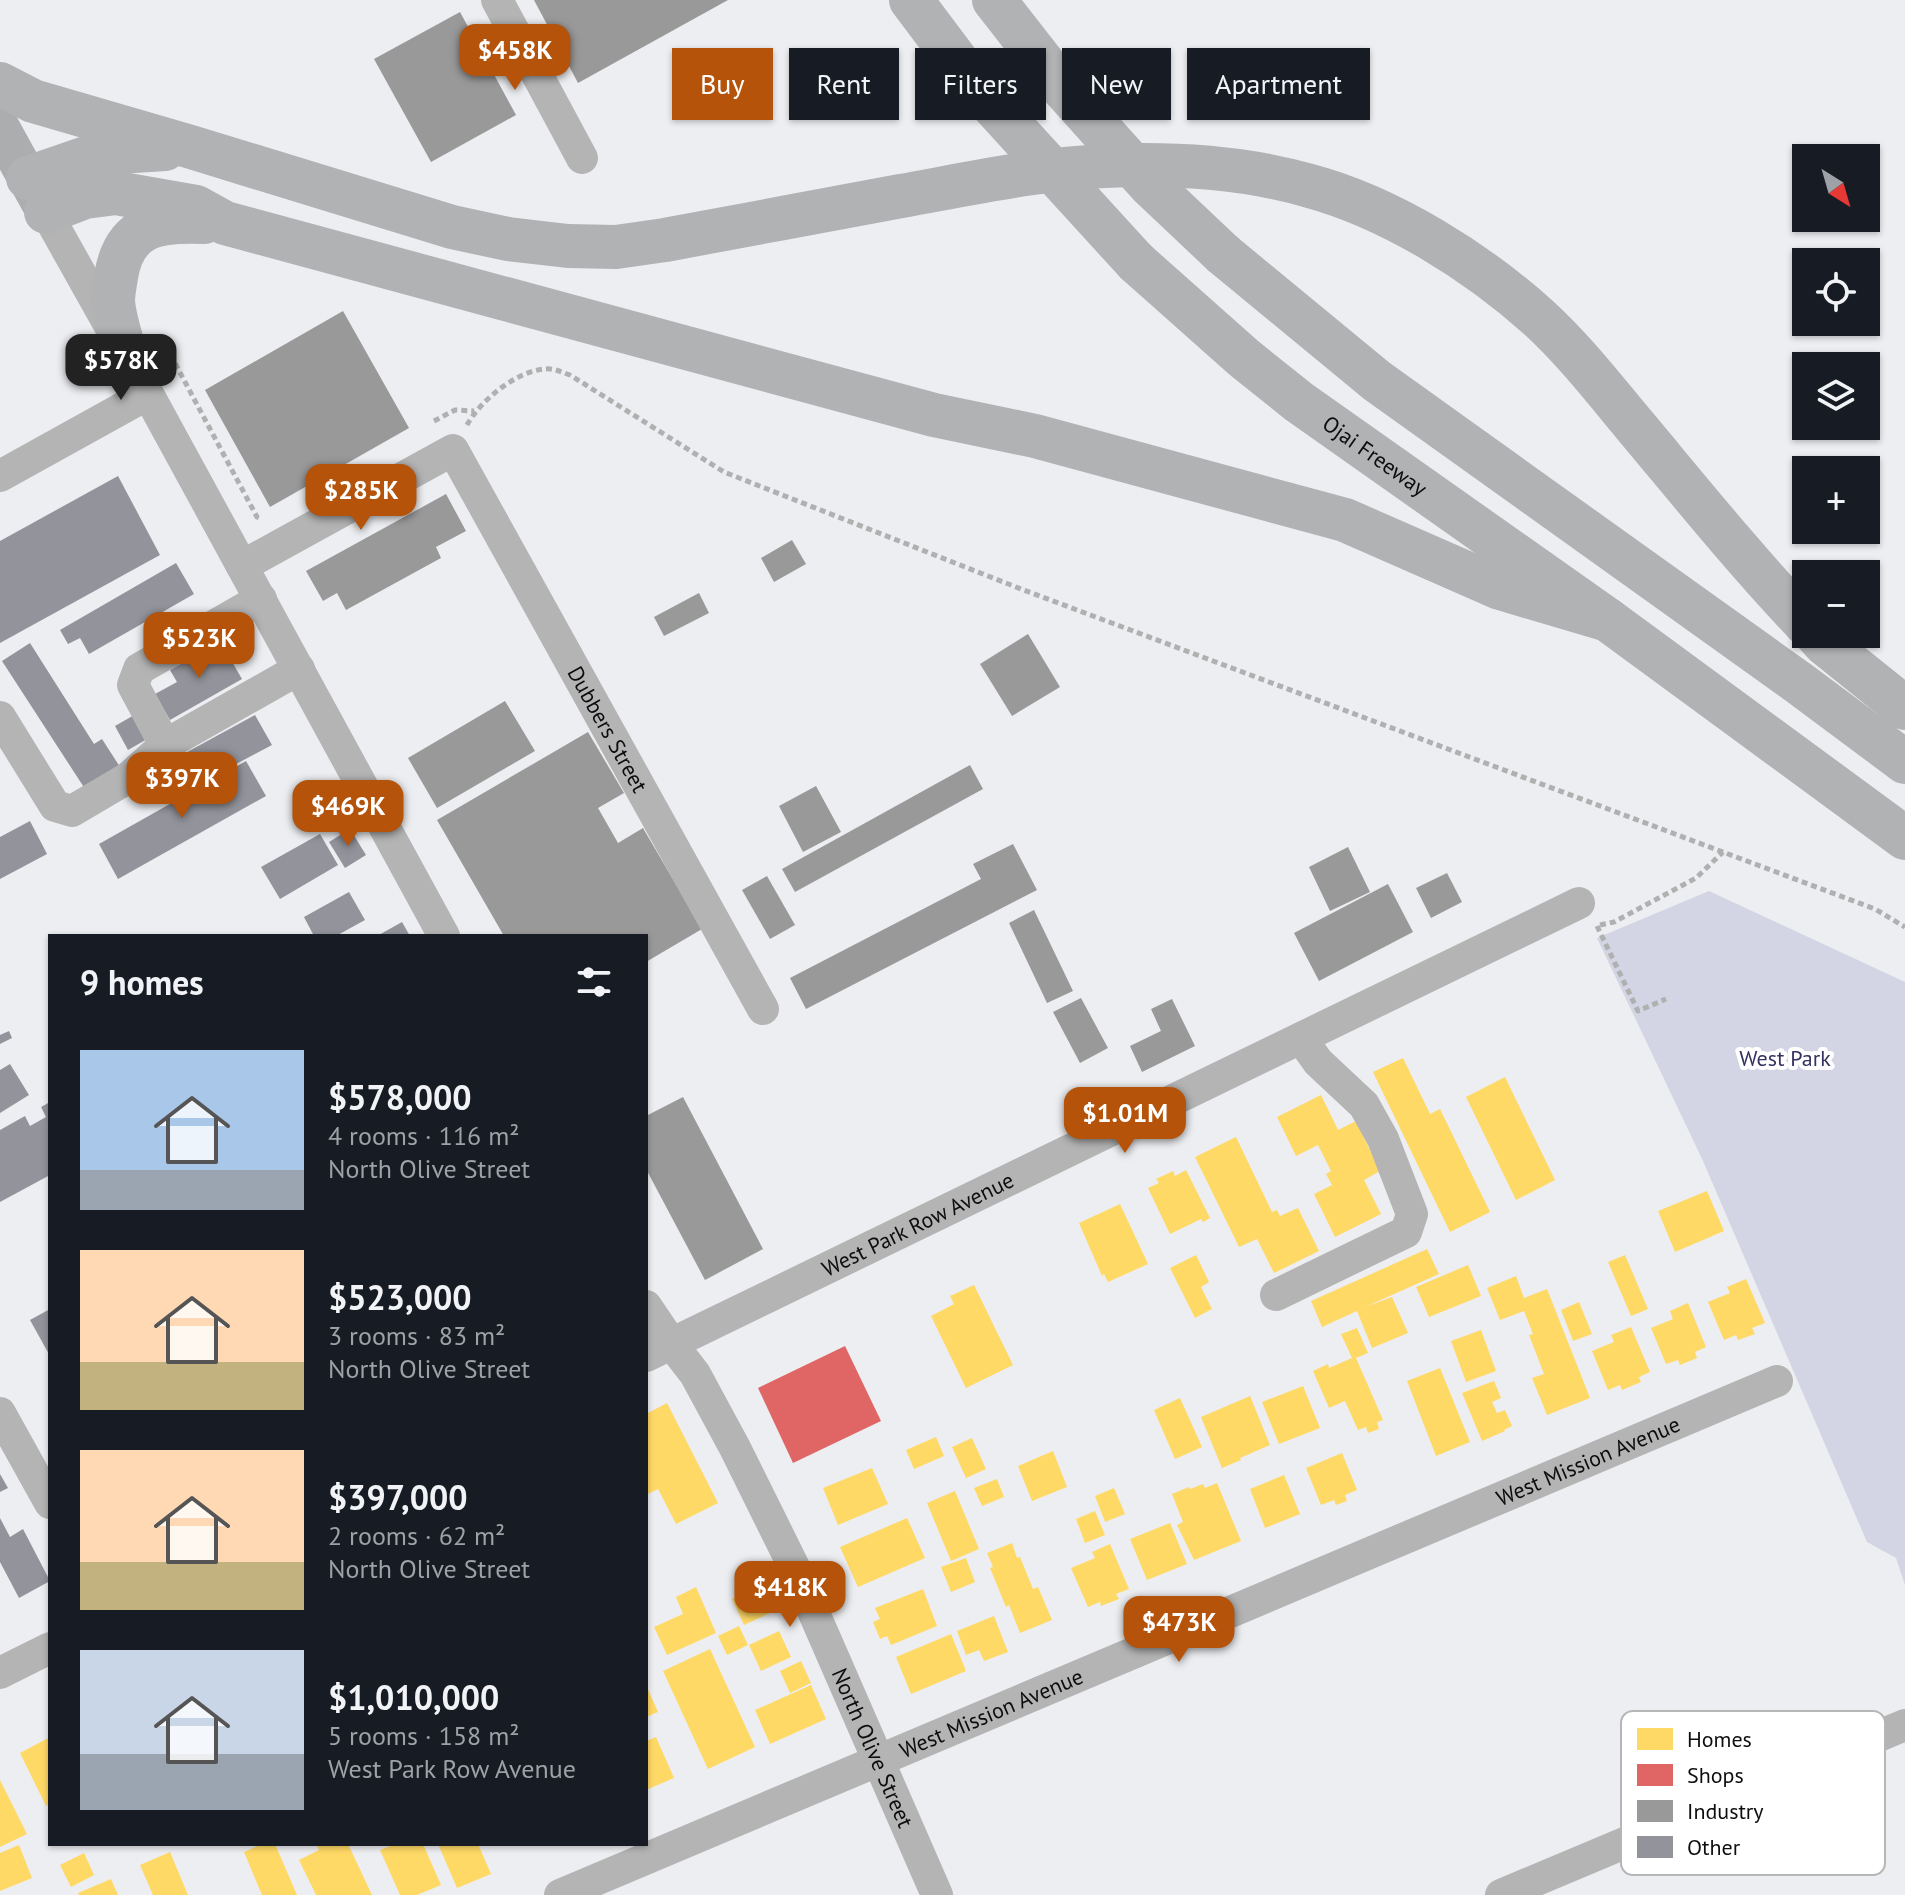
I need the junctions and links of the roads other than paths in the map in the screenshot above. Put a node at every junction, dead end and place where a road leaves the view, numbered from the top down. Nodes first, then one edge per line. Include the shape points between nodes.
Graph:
1 (497, 0) edge
2 (911, 0) edge
3 (994, 0) edge
4 (0, 84) edge
5 (0, 128) edge
6 (191, 147) junction
7 (582, 158) dead end
8 (37, 195) junction
9 (225, 223) junction
10 (139, 337) junction
11 (148, 394) junction
12 (0, 476) edge
13 (242, 566) junction
14 (261, 599) junction
15 (1792, 609) edge
16 (1608, 620) junction
17 (1830, 648) edge
18 (299, 669) junction
19 (1905, 708) edge
20 (0, 717) edge
21 (165, 745) junction
22 (1905, 762) edge
23 (1905, 838) edge
24 (1588, 914) road end
25 (443, 934) edge
26 (763, 1009) dead end
27 (1301, 1038) junction
28 (1276, 1295) dead end
29 (648, 1313) edge
30 (659, 1350) edge
31 (1777, 1381) dead end
32 (0, 1413) edge
33 (48, 1499) edge
34 (48, 1649) edge
35 (0, 1673) edge
36 (1905, 1725) edge
37 (1885, 1733) edge
38 (877, 1761) junction
39 (1621, 1845) edge
40 (560, 1895) edge
41 (937, 1895) edge
42 (1501, 1895) edge

1 - 7 street
2 - 16 highway, Ojai Freeway, bridge via 977,88 1136,262 1299,402
3 - 22 highway, bridge via 1062,87 1150,185 1223,254 1377,381
4 - 6 highway via 33,101
5 - 8 main road
6 - 8 highway via 89,157
6 - 15 highway via 452,227 568,246 665,240 993,179 1106,166 1203,166 1310,186 1371,207 1430,240 1487,275 1540,319
8 - 9 highway via 116,193 196,207
8 - 10 street
9 - 10 highway via 156,223 128,244 119,259 113,301
9 - 16 highway via 903,407 1035,436 1345,520 1500,588
10 - 11 street
11 - 12 street
11 - 13 street
13 - 14 street
13 - 26 street, Dubbers Street via 453,450
14 - 18 street
14 - 21 street via 139,669 133,685
16 - 23 highway, Ojai Freeway
17 - 19 highway
18 - 21 street
18 - 25 street
20 - 21 street via 55,806 72,811 128,778
24 - 27 street, West Park Row Avenue
27 - 28 street via 1318,1062 1364,1105 1412,1214 1406,1232
27 - 30 street, West Park Row Avenue
29 - 30 street, North Olive Street
30 - 38 street, North Olive Street via 695,1374 735,1448
31 - 38 street, West Mission Avenue
32 - 33 street
34 - 35 street
36 - 37 street
38 - 40 street, West Mission Avenue
38 - 41 street, North Olive Street
39 - 42 street

